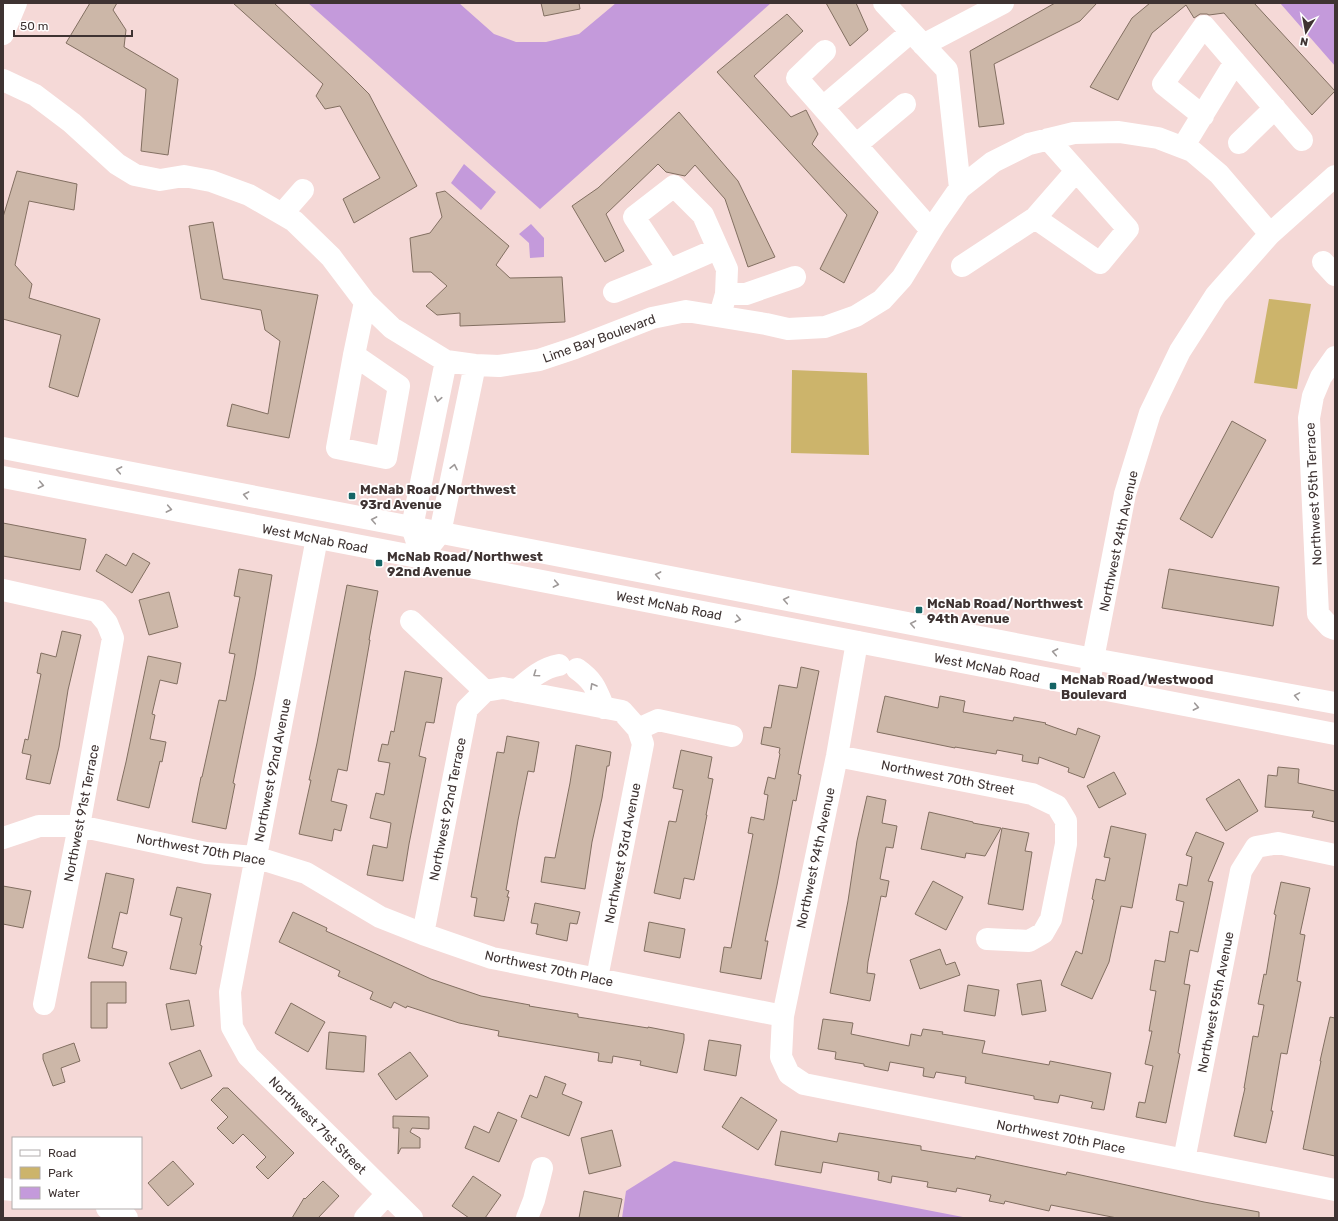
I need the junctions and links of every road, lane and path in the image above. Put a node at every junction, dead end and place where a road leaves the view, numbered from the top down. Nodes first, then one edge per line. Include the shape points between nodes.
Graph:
1 (16, 3) edge
2 (884, 3) edge
3 (1003, 3) edge
4 (3, 34) edge
5 (917, 39) junction
6 (825, 51) dead end
7 (1235, 62) junction
8 (3, 80) edge
9 (905, 104) dead end
10 (823, 107) junction
11 (1275, 108) junction
12 (1203, 116) junction
13 (1048, 139) junction
14 (1302, 140) dead end
15 (1239, 143) dead end
16 (856, 146) junction
17 (1183, 147) junction
18 (1076, 171) junction
19 (1335, 176) edge
20 (960, 188) junction
21 (303, 190) dead end
22 (282, 214) junction
23 (1035, 218) junction
24 (931, 230) junction
25 (1270, 234) junction
26 (718, 249) junction
27 (962, 266) dead end
28 (669, 270) junction
29 (796, 277) dead end
30 (614, 292) dead end
31 (726, 294) junction
32 (365, 302) junction
33 (719, 317) junction
34 (354, 355) dead end
35 (1335, 357) edge
36 (446, 361) junction
37 (475, 365) junction
38 (3, 448) edge
39 (3, 477) edge
40 (412, 527) junction
41 (440, 533) junction
42 (317, 538) junction
43 (421, 557) junction
44 (3, 590) edge
45 (411, 621) dead end
46 (1335, 629) edge
47 (857, 642) junction
48 (1093, 659) junction
49 (1089, 687) junction
50 (516, 691) junction
51 (484, 692) junction
52 (1335, 704) edge
53 (604, 708) junction
54 (638, 729) junction
55 (1335, 734) edge
56 (732, 736) dead end
57 (837, 756) junction
58 (79, 826) junction
59 (3, 838) edge
60 (1335, 855) edge
61 (255, 857) junction
62 (423, 934) junction
63 (987, 939) dead end
64 (597, 978) junction
65 (44, 1004) dead end
66 (782, 1016) junction
67 (232, 1027) joint
68 (789, 1074) joint
69 (1184, 1160) junction
70 (542, 1168) dead end
71 (1335, 1190) edge
72 (387, 1194) junction
73 (112, 1209) edge
74 (127, 1218) edge
75 (365, 1218) edge
76 (412, 1218) edge
77 (527, 1218) edge

1 - 4 street
2 - 5 street
3 - 5 street
5 - 10 street
5 - 20 street via 947,70
6 - 10 street via 797,78
7 - 11 street
7 - 12 street
7 - 12 street via 1204,26 1164,84
8 - 22 street, Lime Bay Boulevard via 35,95 72,123 117,164 135,175 160,180 184,176 211,181 249,195
9 - 16 street
10 - 16 street
11 - 14 street
11 - 15 street
12 - 17 street
13 - 17 street, Lime Bay Boulevard via 1074,133 1119,132 1158,138
13 - 18 street
13 - 20 street, Lime Bay Boulevard via 1029,144 993,162
16 - 24 street
17 - 25 street, Lime Bay Boulevard via 1192,151 1219,174
18 - 23 street
18 - 23 street via 1128,229 1100,263
19 - 25 street, Northwest 94th Avenue
20 - 24 street, Lime Bay Boulevard
21 - 22 street
22 - 32 street, Lime Bay Boulevard via 294,221 331,257
23 - 27 street
24 - 33 street, Lime Bay Boulevard via 902,278 882,300 856,316 824,327 788,329
25 - 48 street, Northwest 94th Avenue via 1216,295 1180,351 1150,413 1125,494
26 - 28 street
26 - 28 street via 703,215 674,186 634,217
26 - 31 street via 727,269
28 - 30 street
29 - 31 street via 746,294
31 - 33 street
32 - 34 street
32 - 36 street, Lime Bay Boulevard via 392,328
33 - 37 street, Lime Bay Boulevard via 686,311 652,318 539,360 499,366
35 - 46 street, Northwest 95th Terrace via 1321,377 1313,396 1309,418 1318,614
36 - 37 street, Lime Bay Boulevard
36 -> 40 street
41 -> 37 street
40 -> 38 street, West McNab Road
39 -> 42 street, West McNab Road
40 - 41 street, West McNab Road
40 - 43 street
41 - 43 street
48 -> 41 street, West McNab Road
42 - 43 street, West McNab Road
42 - 61 street, Northwest 92nd Avenue
43 -> 47 street, West McNab Road
44 - 58 street, Northwest 91st Terrace via 97,611 107,623 113,638
45 - 51 street
47 - 49 street, West McNab Road
47 - 57 street, Northwest 94th Avenue
48 - 49 street, Northwest 94th Avenue
52 -> 48 street, West McNab Road
49 -> 55 street, West McNab Road
50 - 51 street via 503,688
50 - 53 street
53 -> 50 street via 587,676 568,667 542,670
51 - 62 street, Northwest 92nd Terrace via 467,709
53 - 54 street via 622,711
54 - 56 street via 658,720
54 - 64 street, Northwest 93rd Avenue via 643,744
57 - 63 street, Northwest 70th Street via 1032,794 1057,806 1066,821 1066,844 1051,919 1042,933 1029,940
57 - 66 street, Northwest 94th Avenue
58 - 59 street, Northwest 70th Place via 39,826
58 - 61 street, Northwest 70th Place via 206,853
58 - 65 street, Northwest 91st Terrace
60 - 69 street, Northwest 95th Avenue via 1278,842 1256,847 1241,871
61 - 62 street, Northwest 70th Place via 306,873 380,917
61 - 67 street, Northwest 92nd Avenue via 230,992
62 - 64 street, Northwest 70th Place via 492,958
64 - 66 street, Northwest 70th Place
66 - 68 street, Northwest 94th Avenue via 781,1057
67 - 72 street, Northwest 71st Street via 248,1056
68 - 69 street, Northwest 70th Place via 804,1084
69 - 71 street, Northwest 70th Place
70 - 77 street
72 - 75 street
72 - 76 street, Northwest 71st Street
73 - 74 street via 122,1211

